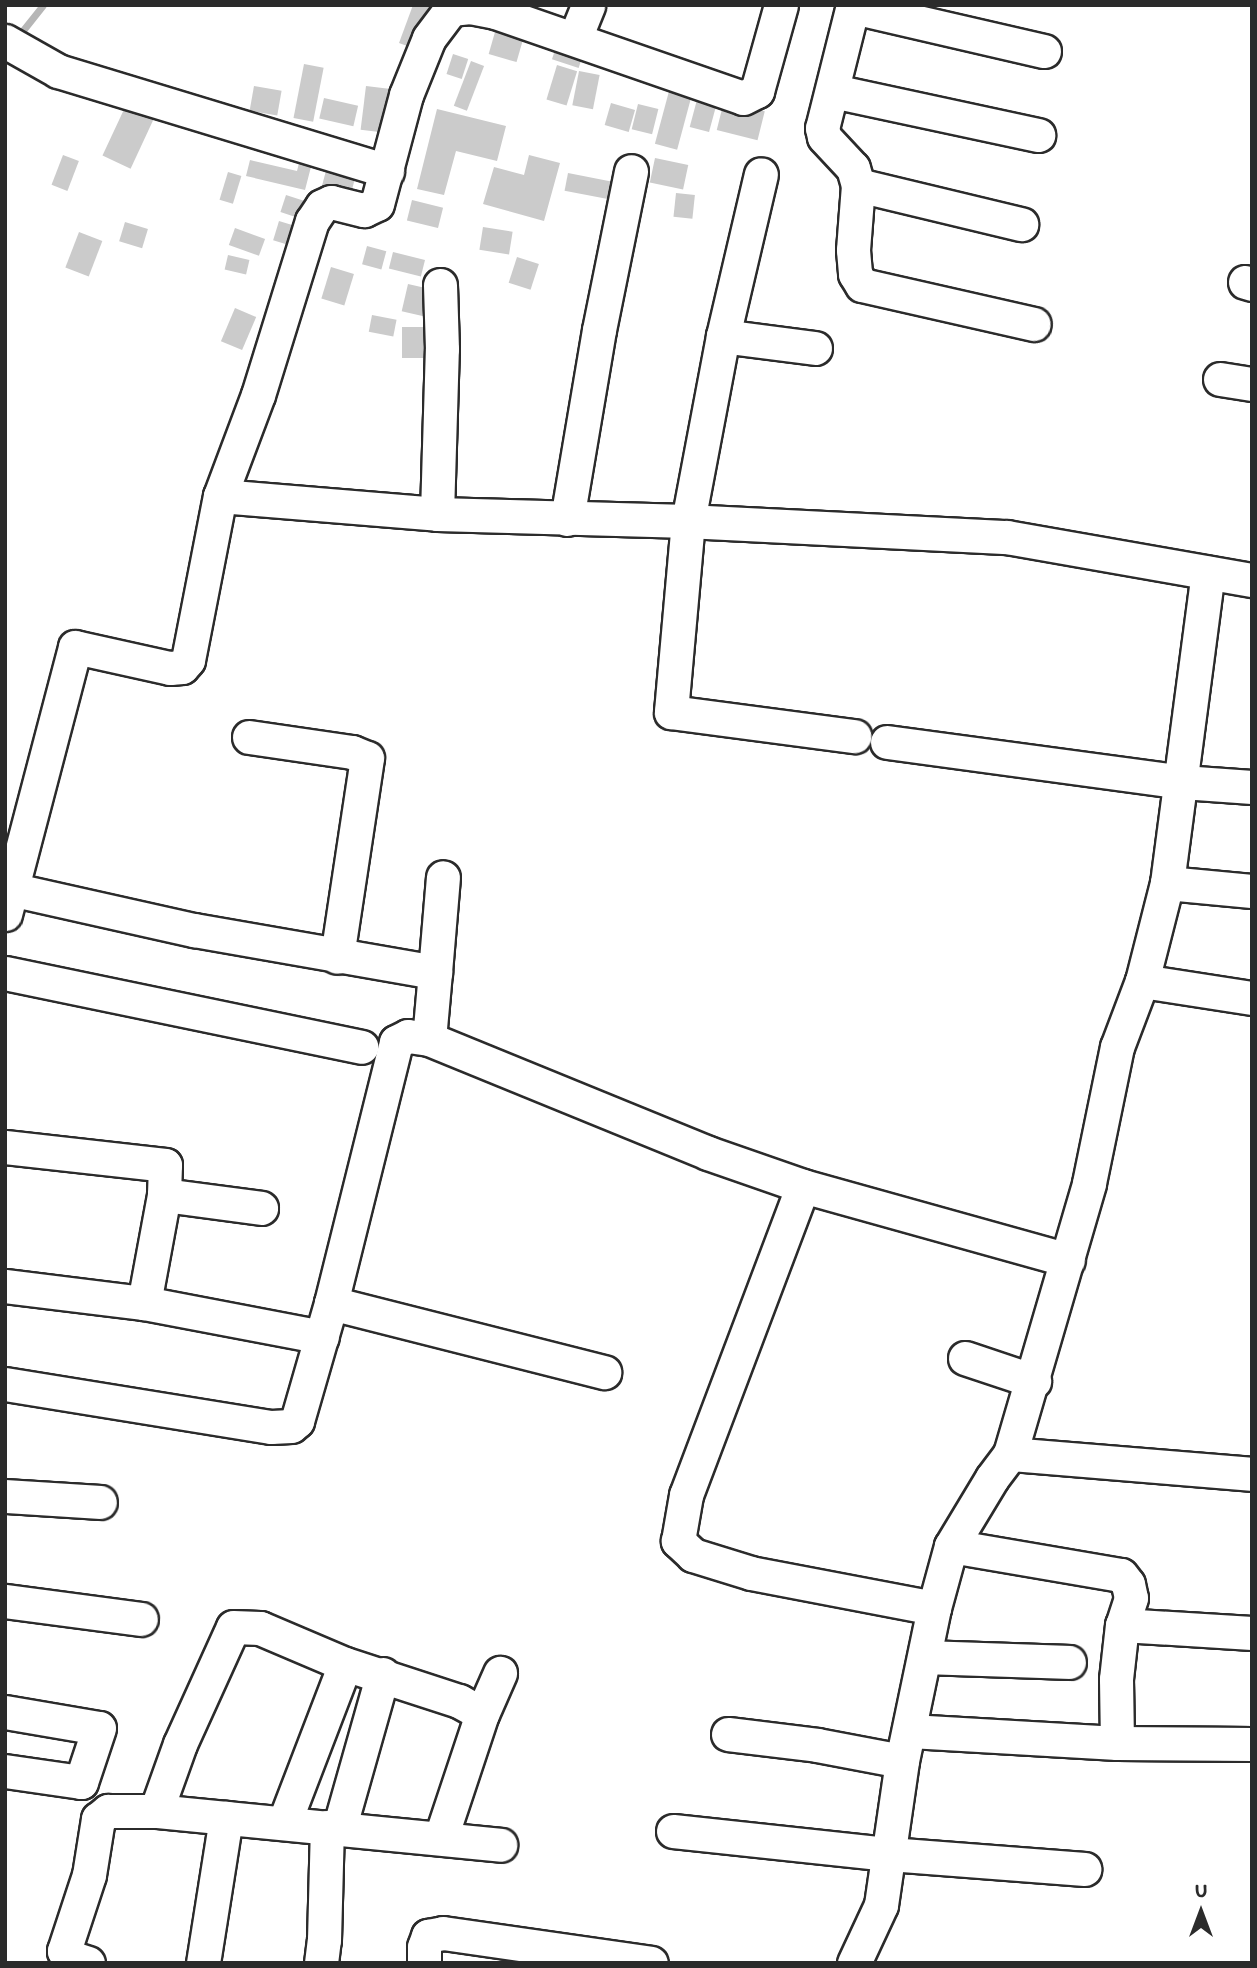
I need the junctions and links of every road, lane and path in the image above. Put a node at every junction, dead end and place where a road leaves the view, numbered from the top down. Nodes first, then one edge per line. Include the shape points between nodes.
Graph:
1 (588, 5) edge
2 (781, 5) edge
3 (853, 6) edge
4 (496, 9) edge
5 (575, 38) junction
6 (15, 47) edge
7 (1044, 51) dead end
8 (833, 90) junction
9 (1038, 135) dead end
10 (387, 171) junction
11 (631, 171) dead end
12 (761, 174) dead end
13 (858, 185) junction
14 (1021, 224) dead end
15 (440, 285) dead end
16 (1034, 324) dead end
17 (723, 335) junction
18 (816, 348) dead end
19 (220, 496) junction
20 (438, 514) junction
21 (567, 519) junction
22 (688, 521) junction
23 (1208, 573) junction
24 (1252, 580) edge
25 (854, 736) dead end
26 (249, 737) dead end
27 (887, 742) dead end
28 (1182, 782) junction
29 (1252, 787) edge
30 (15, 835) edge
31 (443, 877) dead end
32 (1167, 883) junction
33 (1252, 891) edge
34 (8, 902) edge
35 (337, 957) junction
36 (5, 972) edge
37 (435, 972) junction
38 (1142, 981) junction
39 (1252, 998) edge
40 (429, 1039) junction
41 (361, 1047) dead end
42 (5, 1147) edge
43 (803, 1186) junction
44 (164, 1195) junction
45 (261, 1208) dead end
46 (1068, 1260) junction
47 (5, 1286) edge
48 (144, 1303) junction
49 (331, 1303) junction
50 (322, 1337) junction
51 (964, 1358) dead end
52 (604, 1372) dead end
53 (1034, 1381) junction
54 (5, 1384) edge
55 (1010, 1454) junction
56 (1252, 1474) edge
57 (5, 1496) edge
58 (100, 1502) dead end
59 (951, 1546) junction
60 (5, 1601) edge
61 (934, 1608) junction
62 (141, 1619) dead end
63 (1122, 1625) junction
64 (1252, 1633) edge
65 (925, 1657) junction
66 (1069, 1662) dead end
67 (345, 1664) junction
68 (500, 1673) dead end
69 (383, 1674) junction
70 (5, 1712) edge
71 (482, 1714) junction
72 (728, 1734) dead end
73 (1117, 1743) junction
74 (1252, 1744) edge
75 (906, 1746) junction
76 (5, 1771) edge
77 (156, 1811) junction
78 (226, 1818) junction
79 (284, 1823) junction
80 (333, 1828) junction
81 (673, 1831) dead end
82 (441, 1837) junction
83 (500, 1845) dead end
84 (889, 1854) junction
85 (1084, 1869) dead end
86 (88, 1963) edge
87 (202, 1963) edge
88 (321, 1963) edge
89 (424, 1963) edge
90 (651, 1963) edge
91 (855, 1963) edge

1 - 5 street
2 - 5 street via 757,91 743,98
3 - 7 street
3 - 8 street
4 - 5 street
4 - 10 street via 452,9 429,38 406,95
6 - 10 street via 58,71
8 - 9 street
8 - 13 street via 822,128 824,137 845,157
10 - 19 street via 377,204 364,210 331,202 312,220 258,395
11 - 21 street
12 - 17 street
13 - 14 street
13 - 16 street via 852,265 862,285
15 - 20 street
17 - 18 street
17 - 22 street
19 - 20 street
19 - 30 street via 188,660 181,667 170,668 75,647 46,765
20 - 21 street
21 - 22 street
22 - 23 street via 1007,537
22 - 25 street via 671,712
23 - 24 street
23 - 28 street
26 - 35 street via 367,758
27 - 28 street
28 - 29 street
28 - 32 street
30 - 34 street
31 - 37 street
32 - 33 street
32 - 38 street
34 - 35 street
35 - 37 street
36 - 41 street
37 - 40 street
38 - 39 street
38 - 46 street via 1117,1047
40 - 43 street via 708,1153
40 - 49 street via 408,1036 396,1042
42 - 44 street via 165,1165
43 - 46 street
43 - 61 street via 686,1494 678,1541 693,1555 751,1573
44 - 45 street
44 - 48 street
46 - 53 street
47 - 48 street
48 - 50 street
49 - 50 street
49 - 52 street
50 - 54 street via 297,1421 283,1427
51 - 53 street
53 - 55 street
55 - 56 street
55 - 59 street
57 - 58 street
59 - 61 street
59 - 63 street via 1121,1575 1131,1598
60 - 62 street
61 - 65 street
63 - 64 street
63 - 73 street via 1116,1679
65 - 66 street
65 - 75 street
67 - 69 street
67 - 77 street via 260,1628 233,1627 180,1744
67 - 79 street
68 - 71 street
69 - 71 street
69 - 80 street
70 - 76 street via 99,1728 81,1782
71 - 82 street
72 - 75 street via 817,1745
73 - 74 street
73 - 75 street
75 - 84 street
77 - 78 street
77 - 86 street via 108,1811 97,1819 89,1875 64,1951 66,1956
78 - 79 street
78 - 87 street
79 - 80 street
80 - 82 street
80 - 88 street
81 - 84 street
82 - 83 street
84 - 85 street
84 - 91 street via 881,1905
89 - 90 street via 428,1936 443,1933

